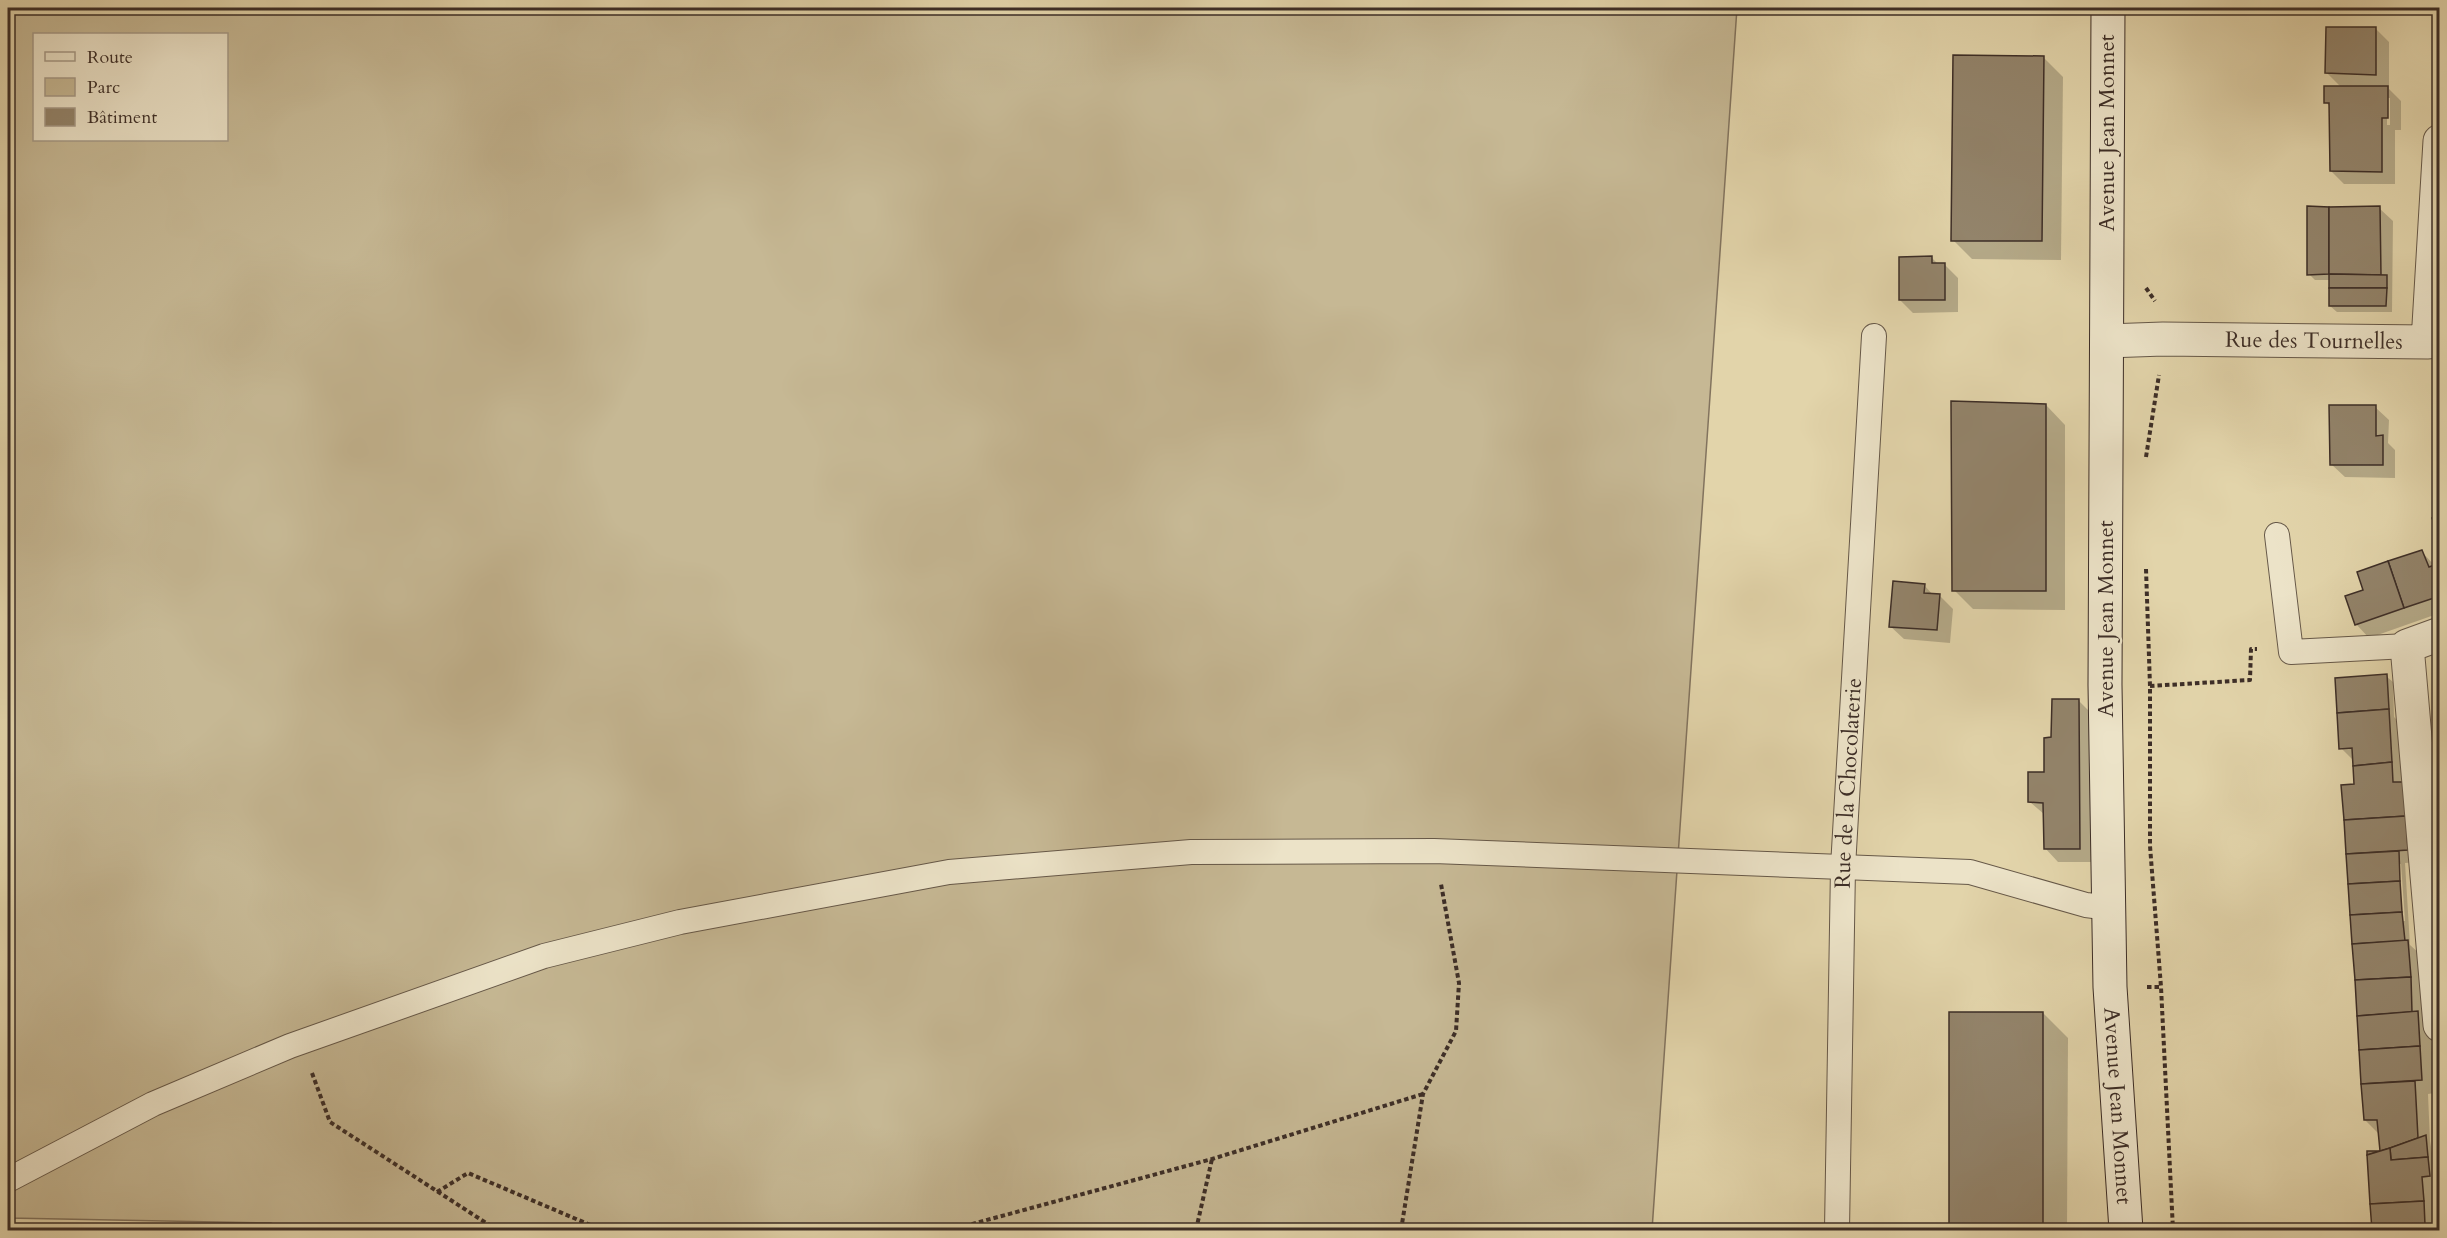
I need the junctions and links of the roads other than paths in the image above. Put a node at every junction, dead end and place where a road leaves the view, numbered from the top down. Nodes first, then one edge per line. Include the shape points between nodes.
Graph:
1 (2108, 8) edge
2 (2439, 141) edge
3 (1874, 336) dead end
4 (2107, 341) junction
5 (2277, 535) dead end
6 (2439, 634) edge
7 (2407, 646) junction
8 (1843, 867) junction
9 (2110, 908) junction
10 (2438, 984) edge
11 (2439, 1025) edge
12 (8, 1180) edge
13 (1837, 1230) edge
14 (2126, 1230) edge

1 - 4 main road, Avenue Jean Monnet
2 - 4 main road, Rue des Tournelles via 2428,342
3 - 8 lane, Rue de la Chocolaterie
4 - 9 main road, Avenue Jean Monnet via 2105,685
5 - 7 lane via 2290,652
6 - 7 main road
7 - 10 main road
8 - 9 lane via 1970,872
8 - 12 lane via 1434,851 1191,852 949,872 680,922 544,956 301,1043 153,1104
8 - 13 lane, Rue de la Chocolaterie
9 - 14 main road, Avenue Jean Monnet via 2110,987
10 - 11 main road

